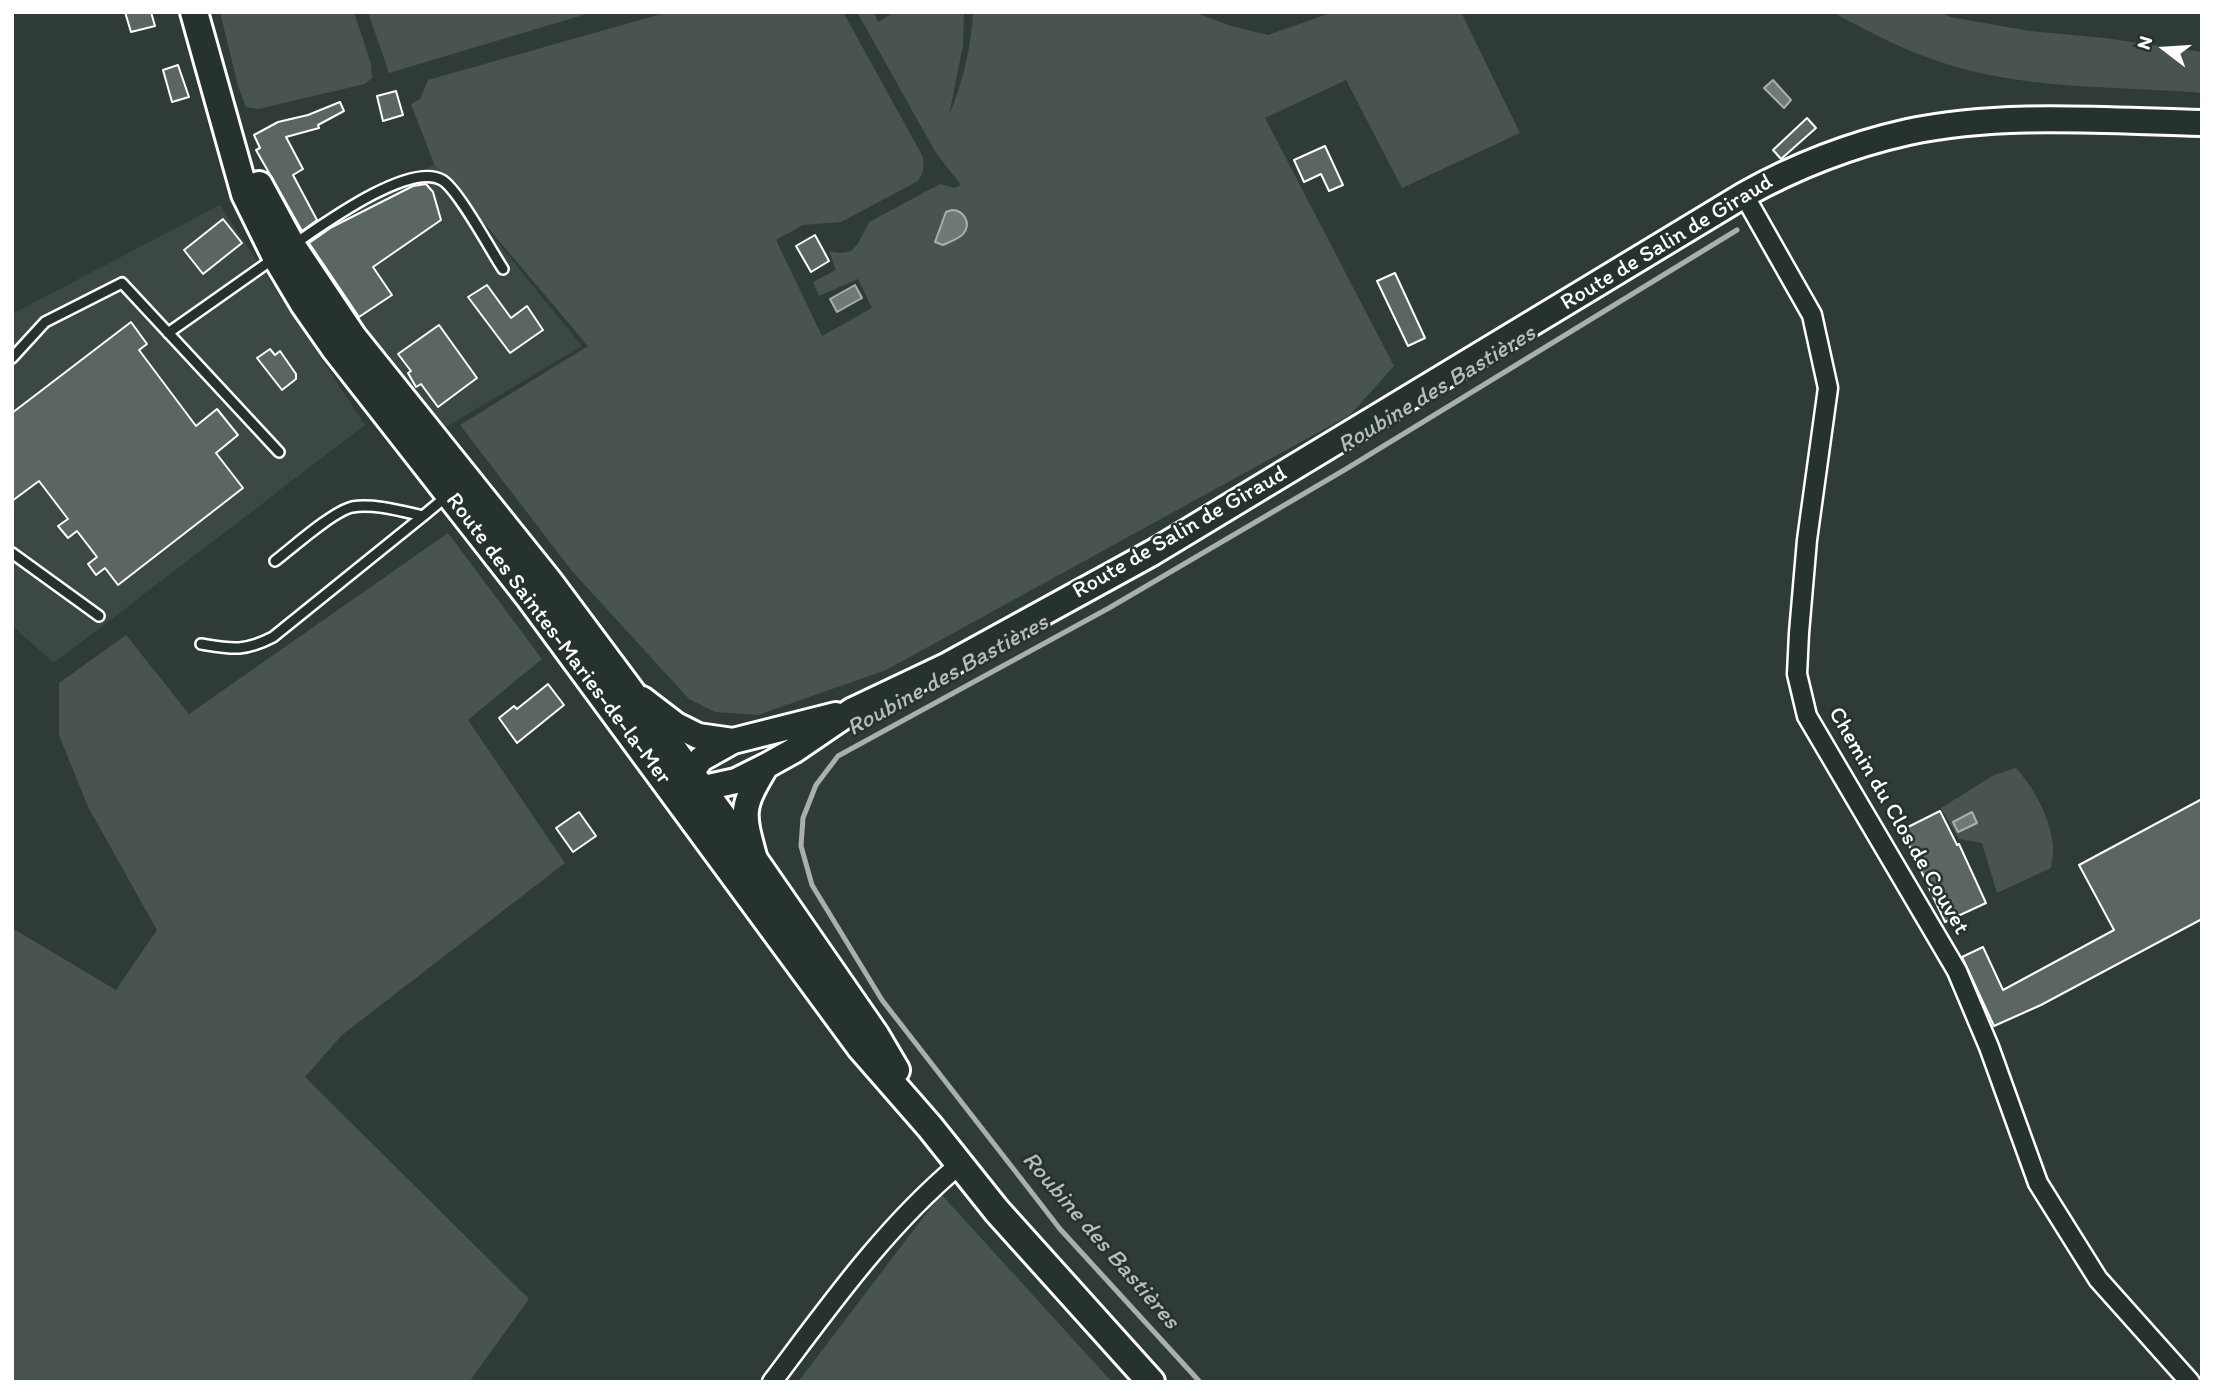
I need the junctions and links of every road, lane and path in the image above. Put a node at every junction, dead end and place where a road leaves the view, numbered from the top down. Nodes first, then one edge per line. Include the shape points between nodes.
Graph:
1 (194, 12) edge
2 (2202, 123) edge
3 (1744, 195) junction
4 (284, 252) junction
5 (503, 270) dead end
6 (168, 333) junction
7 (12, 358) edge
8 (279, 452) dead end
9 (458, 487) junction
10 (423, 516) junction
11 (12, 553) edge
12 (275, 561) dead end
13 (99, 616) dead end
14 (201, 644) dead end
15 (619, 696) junction
16 (853, 710) junction
17 (733, 741) junction
18 (766, 766) junction
19 (697, 781) junction
20 (675, 794) junction
21 (755, 861) junction
22 (930, 1127) junction
23 (959, 1165) junction
24 (772, 1382) edge
25 (1150, 1382) edge
26 (2190, 1382) edge

1 - 4 main road, Route des Saintes-Maries-de-la-Mer via 228,129
2 - 3 main road, Route de Salin de Giraud via 2088,120 1953,125 1860,144 1809,162
3 - 16 main road, Route de Salin de Giraud via 1152,553 948,665
3 - 26 street, Chemin du Clos de Couvet via 1812,315 1828,388 1799,633 1797,674 1807,716 1957,971 2038,1183 2098,1279
4 - 5 lane via 346,208 424,176 441,179 453,190
4 - 6 lane
4 - 9 main road, Route des Saintes-Maries-de-la-Mer via 320,292 344,344
6 - 7 lane via 122,283 46,322
6 - 8 lane
9 - 10 lane
9 - 15 main road, Route des Saintes-Maries-de-la-Mer via 550,583
10 - 12 lane via 350,508
10 - 14 lane via 273,637 254,647
11 - 13 lane
15 - 17 main road, Route de Salin de Giraud via 698,736
15 - 19 main road, Route des Saintes-Maries-de-la-Mer
15 - 20 main road, Route des Saintes-Maries-de-la-Mer
16 - 17 main road, Route de Salin de Giraud
16 - 18 main road, Route de Salin de Giraud
17 - 19 main road, Route de Salin de Giraud via 709,753
18 - 19 main road, Route de Salin de Giraud via 736,781
18 - 21 main road via 745,810
19 - 20 main road, Route de Salin de Giraud
19 - 21 main road, Route des Saintes-Maries-de-la-Mer
20 - 22 main road, Route des Saintes-Maries-de-la-Mer via 861,1048
21 - 22 main road, Route des Saintes-Maries-de-la-Mer via 876,1036
22 - 23 main road, Route des Saintes-Maries-de-la-Mer
23 - 24 street via 884,1237
23 - 25 main road, Route des Saintes-Maries-de-la-Mer

